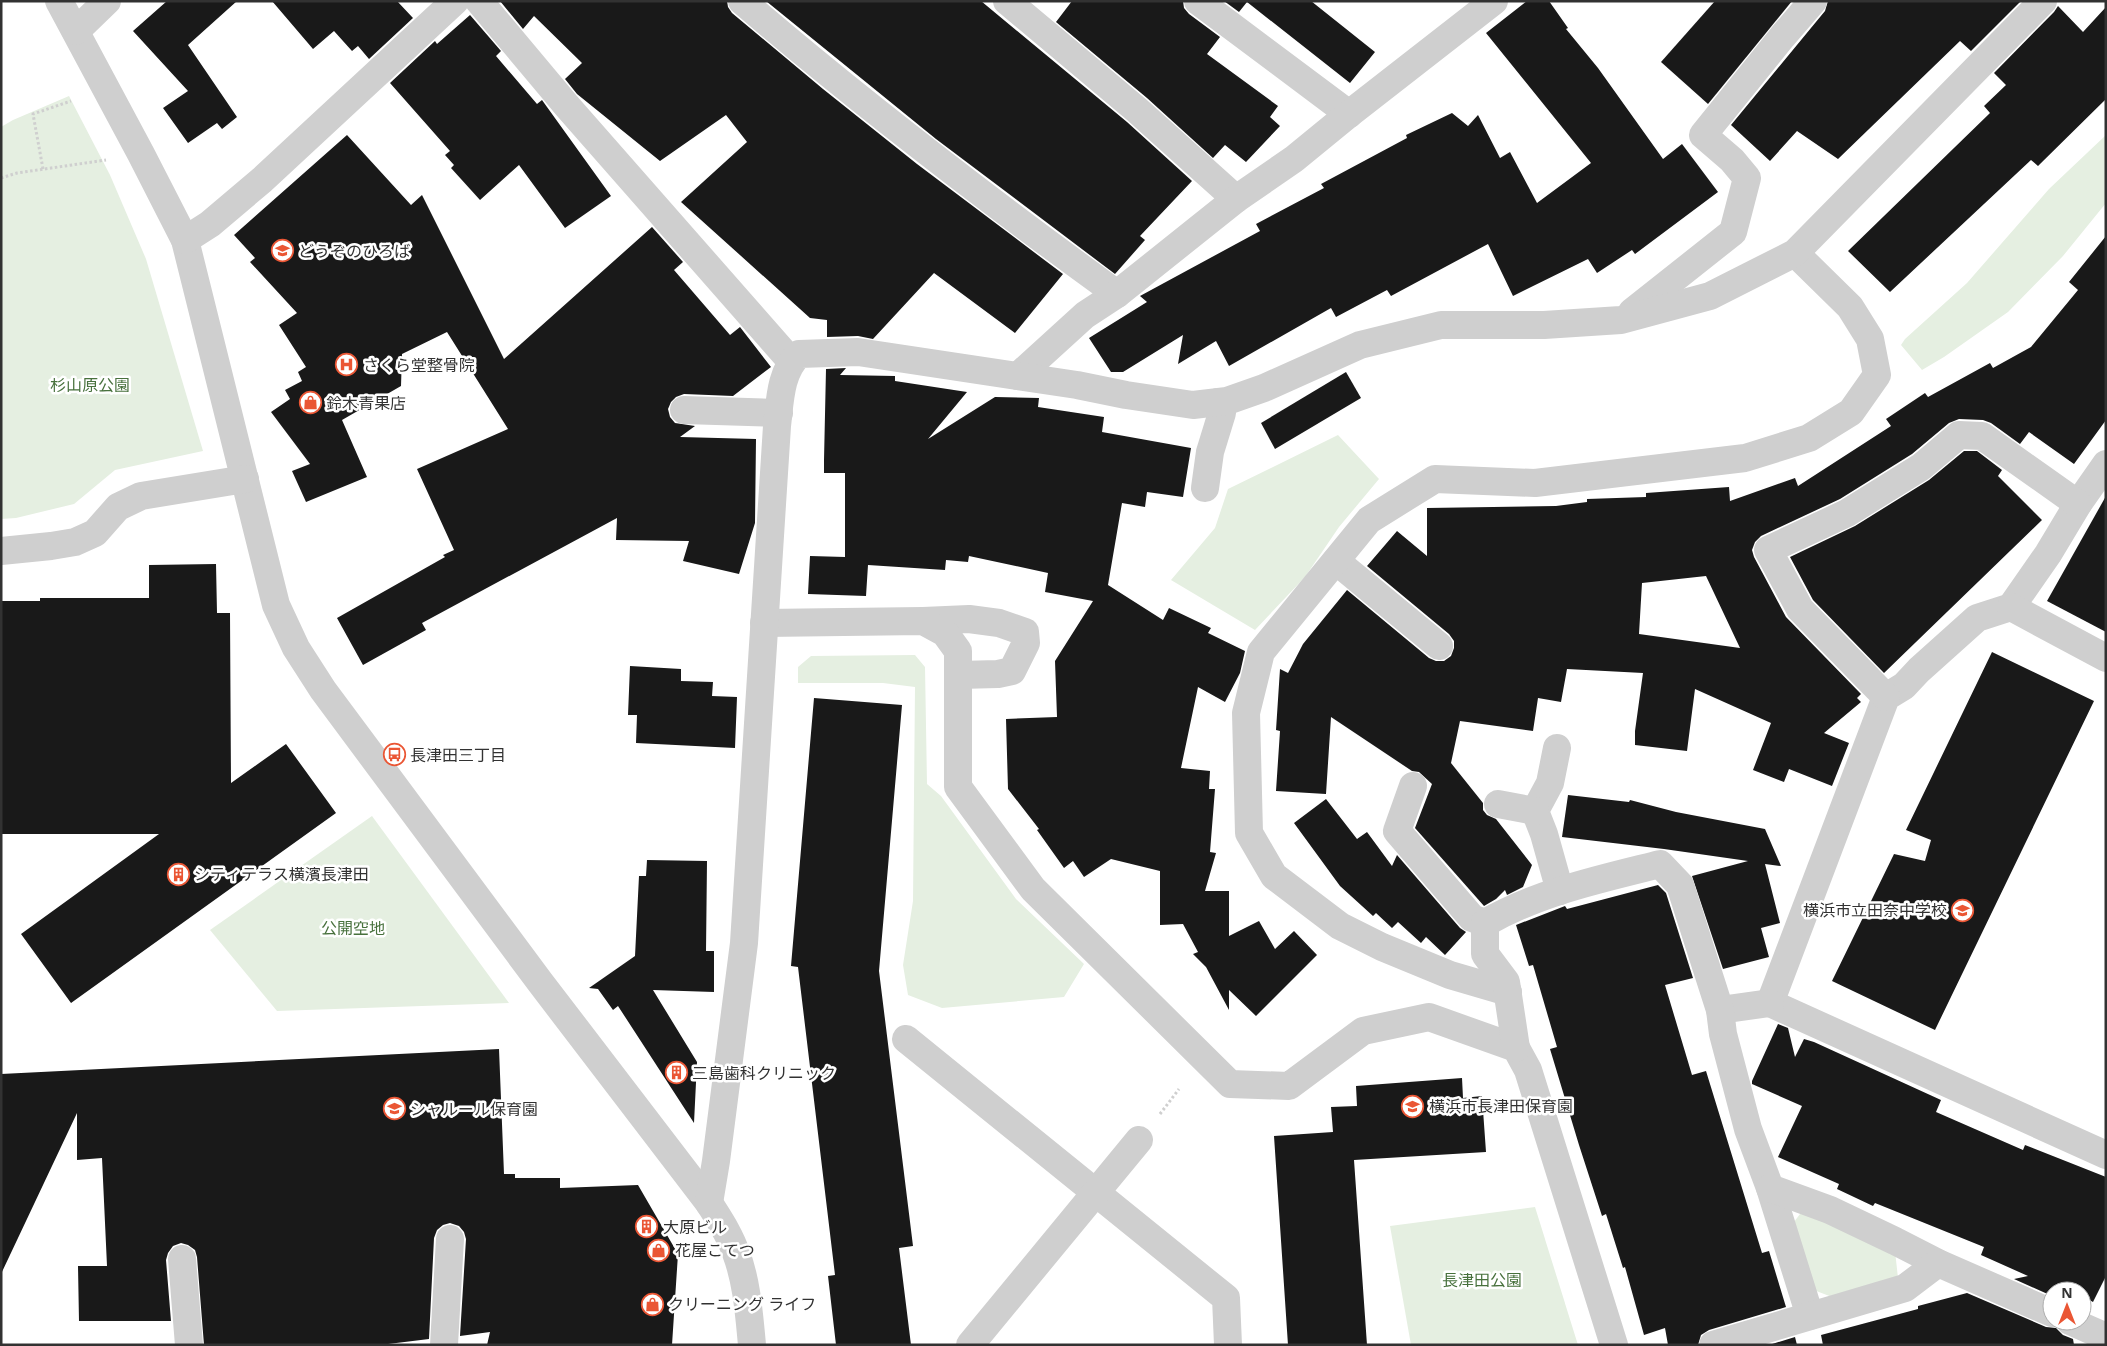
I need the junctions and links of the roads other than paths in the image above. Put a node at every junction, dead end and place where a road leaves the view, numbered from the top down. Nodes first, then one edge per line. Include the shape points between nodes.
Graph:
1 (59, 1) edge
2 (107, 1) edge
3 (455, 1) edge
4 (479, 1) edge
5 (742, 1) edge
6 (1007, 1) edge
7 (1198, 1) edge
8 (1494, 1) edge
9 (1813, 1) edge
10 (2043, 1) edge
11 (76, 30) junction
12 (1349, 114) junction
13 (1236, 198) junction
14 (185, 240) junction
15 (1795, 253) junction
16 (1117, 294) junction
17 (1621, 320) junction
18 (791, 361) junction
19 (1018, 376) junction
20 (1218, 402) junction
21 (684, 410) dead end
22 (778, 413) junction
23 (2106, 464) edge
24 (245, 478) junction
25 (1205, 488) dead end
26 (2078, 504) junction
27 (1, 551) edge
28 (1336, 561) junction
29 (2011, 607) junction
30 (923, 621) junction
31 (764, 623) junction
32 (1439, 646) dead end
33 (2106, 658) edge
34 (959, 675) junction
35 (1886, 697) junction
36 (1557, 748) dead end
37 (1413, 786) dead end
38 (1498, 804) dead end
39 (1535, 811) junction
40 (1560, 891) junction
41 (1485, 923) junction
42 (1508, 992) junction
43 (1770, 1003) junction
44 (1720, 1010) junction
45 (906, 1039) dead end
46 (1516, 1048) junction
47 (1139, 1140) dead end
48 (2106, 1155) edge
49 (1770, 1188) junction
50 (1095, 1192) junction
51 (708, 1203) junction
52 (450, 1239) dead end
53 (182, 1259) dead end
54 (1938, 1263) junction
55 (2042, 1309) edge
56 (1810, 1316) junction
57 (2092, 1331) edge
58 (2106, 1337) edge
59 (189, 1345) edge
60 (444, 1345) edge
61 (752, 1345) edge
62 (970, 1345) edge
63 (1228, 1345) edge
64 (1614, 1345) edge
65 (1713, 1345) edge

1 - 11 street
2 - 11 street
3 - 14 street via 262,180 210,224
4 - 18 street
5 - 16 street via 904,133
6 - 13 street
7 - 12 street
8 - 12 street
9 - 17 street via 1704,135 1747,178 1733,232
10 - 15 street
11 - 14 street
12 - 13 street via 1294,159
13 - 16 street
14 - 24 street
15 - 17 street via 1710,296
15 - 28 street via 1850,307 1870,340 1876,375 1851,412 1809,438 1745,458 1534,483 1435,478 1369,520
16 - 19 street via 1085,315
17 - 20 street via 1544,325 1441,325 1360,345 1264,388
18 - 19 street via 799,354 858,352
18 - 22 street via 781,388
19 - 20 street via 1193,405
20 - 25 street via 1222,413 1210,452
21 - 22 street
22 - 31 street
23 - 26 street
24 - 27 street via 141,496 118,508 94,533 74,542
24 - 51 street via 276,605 296,648 323,690 534,975
26 - 29 street
26 - 35 street via 1982,436 1959,435 1921,467 1847,513 1768,550 1800,609
28 - 32 street
28 - 42 street via 1261,652 1246,713 1249,832 1274,876 1340,926 1450,975
29 - 33 street
29 - 35 street via 1976,618 1904,686
30 - 31 street
30 - 34 street via 945,633 958,651
30 - 34 street via 970,619 999,623 1025,632 1026,643 1012,671
31 - 51 street via 744,943
34 - 46 street via 958,787 1033,888 1230,1084 1289,1086 1362,1031 1429,1017
35 - 43 street
36 - 39 street via 1550,783
37 - 41 street via 1397,831 1472,918
38 - 39 street
39 - 40 street
40 - 41 street via 1510,908
40 - 44 street via 1660,864 1680,885
41 - 42 street via 1485,954 1506,982
42 - 46 street
43 - 44 street
43 - 48 street
44 - 49 street via 1723,1034 1748,1129
45 - 50 street
46 - 64 street via 1528,1070
47 - 50 street
49 - 54 street via 1830,1210
49 - 56 street
50 - 62 street
50 - 63 street via 1226,1298
51 - 61 street via 736,1254 747,1298
52 - 60 street
53 - 59 street
54 - 55 street
54 - 56 street via 1906,1288
56 - 65 street
57 - 58 street

